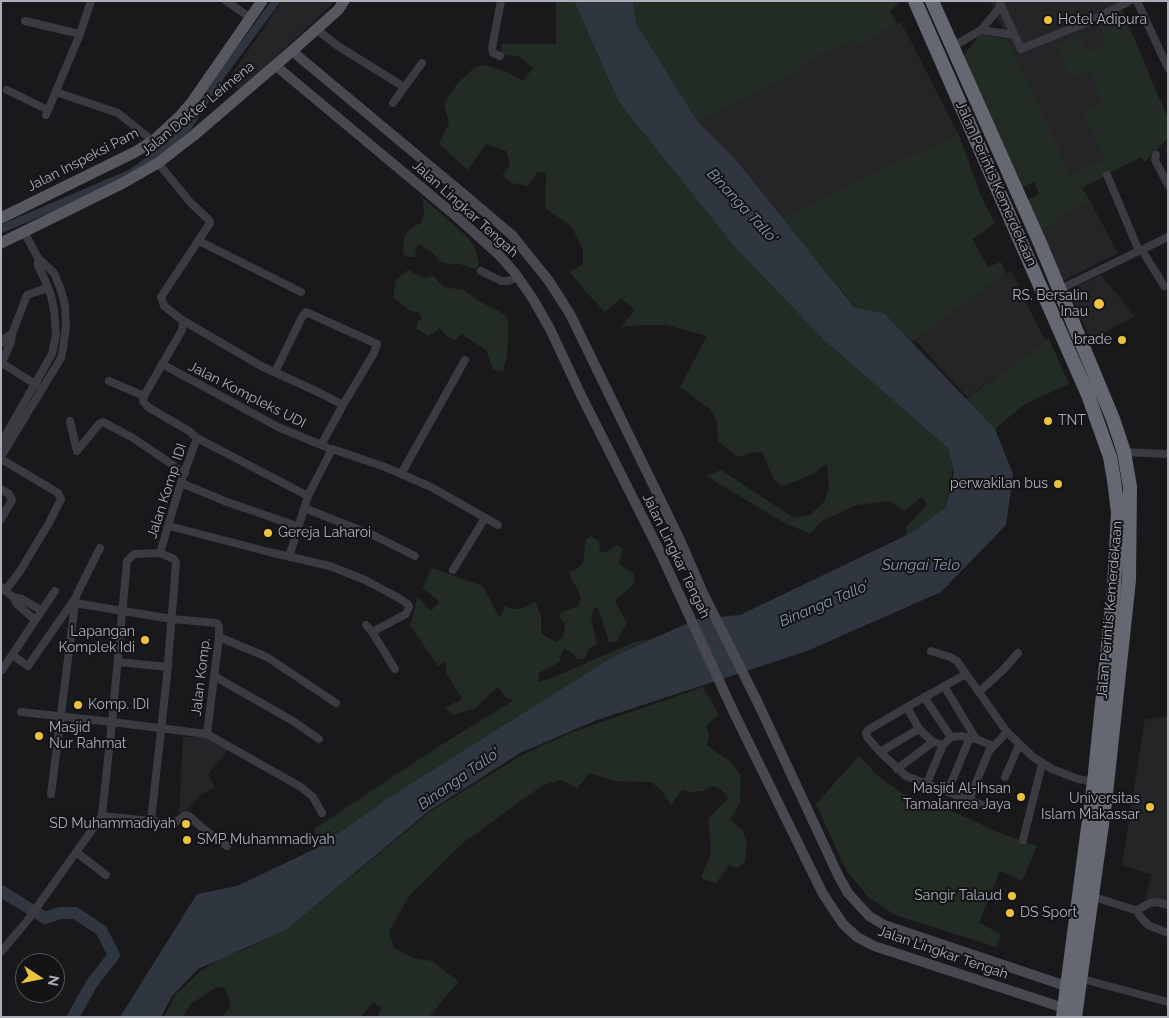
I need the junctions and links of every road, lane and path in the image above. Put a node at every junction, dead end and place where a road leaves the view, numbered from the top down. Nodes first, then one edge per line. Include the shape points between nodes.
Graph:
1 (91, 1) edge
2 (226, 1) edge
3 (262, 1) edge
4 (344, 1) edge
5 (501, 1) edge
6 (915, 1) edge
7 (932, 1) edge
8 (1130, 1) edge
9 (1137, 1) edge
10 (1000, 4) edge
11 (251, 18) junction
12 (25, 21) dead end
13 (316, 29) junction
14 (980, 30) junction
15 (80, 34) junction
16 (1014, 35) junction
17 (952, 47) junction
18 (292, 52) junction
19 (500, 56) dead end
20 (422, 63) dead end
21 (276, 66) junction
22 (1168, 68) edge
23 (404, 87) junction
24 (6, 90) dead end
25 (56, 92) junction
26 (393, 103) dead end
27 (154, 141) junction
28 (1156, 155) dead end
29 (158, 163) junction
30 (1107, 176) dead end
31 (1168, 185) edge
32 (1, 218) edge
33 (24, 232) junction
34 (1168, 237) edge
35 (199, 241) junction
36 (1, 243) edge
37 (1141, 250) junction
38 (38, 258) junction
39 (481, 272) dead end
40 (518, 277) junction
41 (1164, 286) dead end
42 (48, 288) junction
43 (1058, 290) junction
44 (301, 292) dead end
45 (182, 320) junction
46 (12, 334) junction
47 (1, 344) edge
48 (54, 350) junction
49 (62, 354) junction
50 (1087, 356) junction
51 (465, 360) dead end
52 (1074, 361) junction
53 (2, 363) edge
54 (162, 364) junction
55 (275, 372) junction
56 (109, 381) dead end
57 (34, 384) junction
58 (42, 389) junction
59 (144, 396) junction
60 (343, 405) junction
61 (70, 421) dead end
62 (197, 438) junction
63 (1, 443) edge
64 (321, 445) junction
65 (332, 449) junction
66 (1124, 452) junction
67 (1168, 454) edge
68 (1, 456) edge
69 (185, 473) junction
70 (401, 474) junction
71 (181, 483) junction
72 (1, 489) edge
73 (308, 496) junction
74 (304, 508) junction
75 (485, 518) junction
76 (1, 520) edge
77 (169, 526) junction
78 (297, 526) junction
79 (498, 526) dead end
80 (100, 548) dead end
81 (160, 553) junction
82 (415, 556) dead end
83 (289, 557) junction
84 (453, 570) dead end
85 (3, 589) edge
86 (55, 591) dead end
87 (13, 596) junction
88 (76, 600) junction
89 (41, 610) junction
90 (122, 611) junction
91 (172, 619) junction
92 (35, 620) junction
93 (219, 637) junction
94 (931, 651) dead end
95 (14, 652) dead end
96 (1018, 653) dead end
97 (118, 662) junction
98 (168, 668) junction
99 (1, 669) edge
100 (395, 669) dead end
101 (966, 674) junction
102 (214, 676) junction
103 (944, 686) junction
104 (979, 692) junction
105 (924, 697) junction
106 (336, 703) dead end
107 (907, 707) junction
108 (21, 712) dead end
109 (61, 717) junction
110 (112, 722) junction
111 (162, 729) junction
112 (919, 729) junction
113 (1007, 732) junction
114 (207, 734) junction
115 (951, 737) junction
116 (973, 738) junction
117 (319, 739) dead end
118 (933, 742) junction
119 (943, 745) junction
120 (1019, 745) junction
121 (993, 746) junction
122 (880, 752) junction
123 (920, 753) junction
124 (936, 760) junction
125 (1042, 764) junction
126 (897, 769) junction
127 (1005, 777) dead end
128 (1094, 782) junction
129 (926, 785) junction
130 (948, 791) junction
131 (52, 794) dead end
132 (969, 800) junction
133 (982, 805) dead end
134 (322, 812) dead end
135 (102, 816) junction
136 (151, 821) junction
137 (1023, 840) dead end
138 (227, 846) dead end
139 (76, 852) junction
140 (106, 875) dead end
141 (1091, 896) junction
142 (1168, 905) edge
143 (1138, 911) junction
144 (1168, 933) edge
145 (1, 952) edge
146 (1074, 985) junction
147 (1168, 1002) edge
148 (1069, 1013) edge

1 - 15 street
2 - 11 street
3 - 11 main road, Jalan Inspeksi Pam
4 - 13 main road, Jalan Dokter Leimena
5 - 19 street via 492,48 493,53
6 - 52 highway, Jalan Perintis Kemerdekaan
7 - 17 highway, Jalan Perintis Kemerdekaan
8 - 16 street via 1021,49
9 - 22 street
10 - 14 street
10 - 16 street
11 - 27 main road, Jalan Inspeksi Pam via 192,102
12 - 15 street
13 - 18 main road, Jalan Dokter Leimena
13 - 23 street
14 - 16 street
14 - 17 street
15 - 25 street
17 - 43 highway, Jalan Perintis Kemerdekaan
18 - 21 main road, Jalan Dokter Leimena
18 - 146 main road, Jalan Lingkar Tengah via 512,235 549,280 570,314 848,893 870,916 884,925
20 - 23 street
21 - 29 main road, Jalan Dokter Leimena
21 - 40 main road, Jalan Lingkar Tengah via 457,217
23 - 26 street
24 - 25 street via 47,113
25 - 27 street via 118,113
27 - 32 main road, Jalan Inspeksi Pam
28 - 31 street via 1155,160
29 - 33 main road, Jalan Dokter Leimena
29 - 35 street via 209,220
30 - 37 street
33 - 36 main road, Jalan Dokter Leimena
33 - 38 street
34 - 37 street
35 - 44 street
35 - 45 street via 161,297 164,306
37 - 41 street
37 - 43 street
38 - 42 street via 38,266
38 - 49 street via 54,274 61,290 66,330
39 - 40 street via 501,282
40 - 148 main road, Jalan Lingkar Tengah via 550,329 823,894 843,924 874,946
42 - 46 street via 27,295
42 - 48 street via 54,310
43 - 50 highway, Jalan Perintis Kemerdekaan
45 - 54 street via 182,330
45 - 55 street
46 - 47 street
46 - 53 street
48 - 49 street
48 - 57 street
49 - 58 street
50 - 52 highway
50 - 66 highway, Jalan Perintis Kemerdekaan
51 - 70 street
52 - 128 highway, Jalan Perintis Kemerdekaan via 1110,456 1118,513 1114,587
53 - 57 street
54 - 59 street
54 - 64 street, Jalan Kompleks UDI via 278,427
55 - 60 street
55 - 60 street via 306,312 374,341 377,344 374,353
56 - 59 street
57 - 58 street
57 - 63 street
58 - 68 street
59 - 62 street, Jalan Komp. IDI via 143,402 148,408
60 - 64 street
61 - 69 street via 77,451 102,422 133,438
62 - 69 street, Jalan Komp. IDI
62 - 73 street
64 - 65 street, Jalan Kompleks UDI
65 - 70 street, Jalan Kompleks UDI
65 - 73 street
66 - 67 street
66 - 141 highway, Jalan Perintis Kemerdekaan via 1131,499 1128,580 1107,787
68 - 85 street via 60,497 60,504 20,571
69 - 71 street, Jalan Komp. IDI
70 - 75 street, Jalan Kompleks UDI via 432,487
71 - 77 street, Jalan Komp. IDI
71 - 78 street
72 - 76 street via 12,498 12,504
73 - 74 street
74 - 78 street
74 - 82 street via 373,535
75 - 79 street, Jalan Kompleks UDI
75 - 84 street
77 - 81 street, Jalan Komp. IDI
77 - 83 street
78 - 83 street
80 - 88 street
81 - 90 street, Jalan Komp. IDI via 134,554 128,559
81 - 91 street via 176,562
83 - 100 street via 344,571 408,604 406,614 368,629
85 - 87 street
86 - 89 street
87 - 89 street
87 - 92 street
88 - 90 street, Jalan Komp.
88 - 99 street via 28,666 12,655
88 - 109 street
89 - 92 street
90 - 91 street, Jalan Komp.
90 - 97 street
91 - 93 street, Jalan Komp. via 216,623 219,625
91 - 98 street
92 - 95 street
93 - 102 street, Jalan Komp.
93 - 106 street via 267,657
94 - 101 street via 954,659
96 - 104 street
97 - 98 street
97 - 110 street
98 - 111 street
101 - 103 street
101 - 104 street
102 - 114 street, Jalan Komp.
102 - 117 street
103 - 105 street
103 - 116 street
104 - 113 street
105 - 107 street
105 - 115 street
107 - 112 street
107 - 122 street via 866,731
108 - 109 street, Jalan Komp.
109 - 110 street, Jalan Komp.
109 - 131 street
110 - 111 street, Jalan Komp.
110 - 135 street
111 - 114 street, Jalan Komp.
111 - 136 street
112 - 118 street
112 - 122 street
113 - 120 street
113 - 121 street
114 - 134 street via 301,787 313,797
115 - 116 street
115 - 119 street
116 - 121 street
116 - 130 street
118 - 119 street
118 - 123 street
119 - 124 street
120 - 125 street
120 - 127 street
121 - 132 street
122 - 126 street
123 - 124 street
123 - 126 street
124 - 129 street
125 - 128 street
125 - 137 street
126 - 129 street
128 - 146 highway, Jalan Perintis Kemerdekaan
129 - 130 street
130 - 132 street
132 - 133 street
135 - 136 street
135 - 139 street
136 - 138 street via 174,823 186,815
139 - 140 street
139 - 145 street
141 - 143 street
141 - 146 highway, Jalan Perintis Kemerdekaan
142 - 143 street via 1150,903
143 - 144 street via 1148,925
146 - 147 street
146 - 148 highway, Jalan Perintis Kemerdekaan

